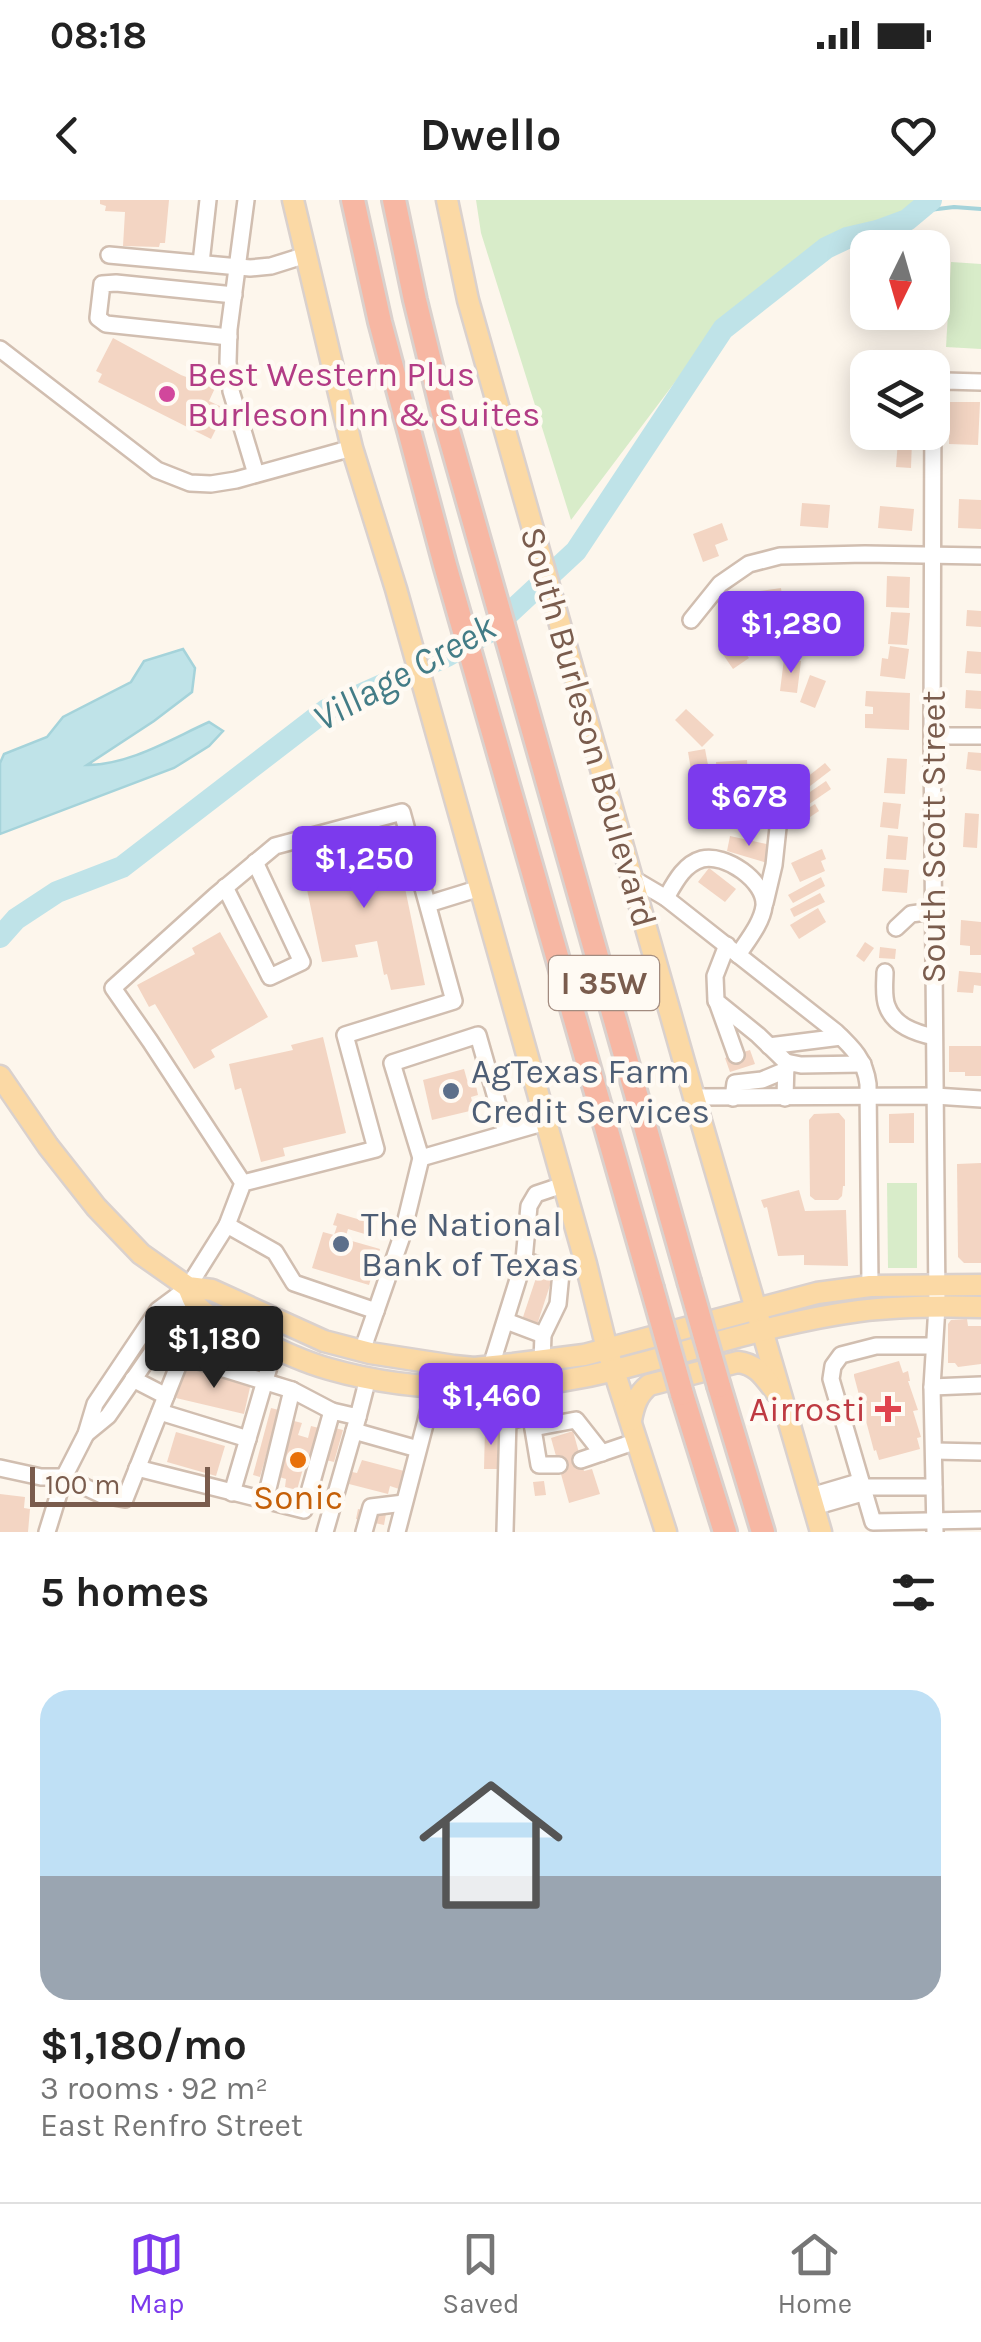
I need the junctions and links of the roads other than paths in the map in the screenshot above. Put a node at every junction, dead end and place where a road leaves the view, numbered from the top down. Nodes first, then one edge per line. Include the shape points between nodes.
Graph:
1 (208, 200) edge
2 (246, 200) edge
3 (293, 200) edge
4 (353, 200) edge
5 (394, 200) edge
6 (447, 200) edge
7 (109, 255) dead end
8 (306, 255) junction
9 (202, 263) junction
10 (238, 266) junction
11 (234, 294) junction
12 (228, 337) junction
13 (0, 350) edge
14 (950, 381) edge
15 (981, 382) edge
16 (352, 448) junction
17 (933, 450) edge
18 (256, 474) junction
19 (933, 555) junction
20 (981, 556) edge
21 (691, 620) dead end
22 (932, 736) junction
23 (981, 736) edge
24 (780, 808) dead end
25 (256, 862) junction
26 (632, 878) junction
27 (225, 887) junction
28 (480, 888) junction
29 (666, 898) junction
30 (428, 904) junction
31 (764, 907) junction
32 (933, 911) junction
33 (896, 928) dead end
34 (732, 950) junction
35 (886, 972) dead end
36 (716, 1001) junction
37 (841, 1037) junction
38 (934, 1038) junction
39 (770, 1046) junction
40 (863, 1064) junction
41 (786, 1066) junction
42 (741, 1069) junction
43 (0, 1076) edge
44 (868, 1096) junction
45 (935, 1096) junction
46 (694, 1098) junction
47 (732, 1098) junction
48 (785, 1098) junction
49 (981, 1099) edge
50 (546, 1122) junction
51 (506, 1133) junction
52 (421, 1158) junction
53 (243, 1183) junction
54 (563, 1184) junction
55 (227, 1225) junction
56 (524, 1260) junction
57 (586, 1264) junction
58 (561, 1274) junction
59 (981, 1285) edge
60 (870, 1286) junction
61 (188, 1287) junction
62 (936, 1296) junction
63 (981, 1306) edge
64 (756, 1309) junction
65 (376, 1310) junction
66 (506, 1321) junction
67 (236, 1328) junction
68 (763, 1332) junction
69 (543, 1334) junction
70 (933, 1346) junction
71 (607, 1349) junction
72 (362, 1351) junction
73 (542, 1361) junction
74 (483, 1367) junction
75 (614, 1371) junction
76 (368, 1378) junction
77 (133, 1380) junction
78 (265, 1382) junction
79 (530, 1384) junction
80 (981, 1385) edge
81 (435, 1386) junction
82 (932, 1387) junction
83 (457, 1388) junction
84 (292, 1390) junction
85 (682, 1394) junction
86 (783, 1402) junction
87 (163, 1404) junction
88 (332, 1411) junction
89 (508, 1419) junction
90 (631, 1420) junction
91 (356, 1424) junction
92 (532, 1424) junction
93 (86, 1434) junction
94 (248, 1439) junction
95 (638, 1441) junction
96 (418, 1449) junction
97 (934, 1451) junction
98 (981, 1452) edge
99 (602, 1453) junction
100 (581, 1460) dead end
101 (560, 1465) dead end
102 (0, 1468) edge
103 (137, 1468) junction
104 (64, 1477) junction
105 (864, 1487) junction
106 (934, 1487) junction
107 (267, 1493) junction
108 (232, 1494) junction
109 (813, 1502) junction
110 (404, 1503) junction
111 (56, 1506) junction
112 (981, 1520) edge
113 (935, 1526) edge
114 (881, 1527) edge
115 (505, 1531) edge
116 (47, 1532) edge
117 (57, 1532) edge
118 (325, 1532) edge
119 (364, 1532) edge
120 (397, 1532) edge
121 (666, 1532) edge
122 (708, 1532) edge
123 (724, 1532) edge
124 (762, 1532) edge
125 (822, 1532) edge

1 - 9 street
2 - 10 street
3 - 8 main road
4 - 85 highway, I 35W, bridge via 444,565
5 - 124 highway, I 35W, bridge via 436,388
6 - 26 main road, South Burleson Boulevard via 468,300
7 - 9 street
8 - 10 street via 270,266
8 - 16 main road
9 - 10 street
10 - 11 street
11 - 12 street
11 - 12 street via 102,284 98,318 106,324
12 - 18 street via 231,391
13 - 18 street via 157,470 211,484
14 - 15 street
16 - 18 street
16 - 28 main road
17 - 19 street, South Scott Street
19 - 20 street
19 - 21 street via 780,556 748,564 720,584
19 - 22 street, South Scott Street
22 - 23 street
22 - 32 street, South Scott Street
24 - 31 street
25 - 27 street
25 - 27 street via 302,962 270,976
25 - 30 street via 275,846 402,812
26 - 29 street
26 - 46 main road, South Burleson Boulevard
27 - 53 street via 113,988
28 - 30 street
28 - 50 main road
29 - 31 street via 690,864 723,859 751,879
29 - 34 street
30 - 53 street via 454,1001 345,1035 376,1150
31 - 34 street via 758,924
32 - 33 street via 910,914
32 - 38 street, South Scott Street
34 - 36 street via 715,976
34 - 37 street
35 - 38 street via 890,1012 907,1029
36 - 39 street
36 - 42 street
37 - 39 street
37 - 40 street
38 - 45 street, South Scott Street
39 - 41 street
40 - 41 street
40 - 44 street
41 - 42 street via 762,1080
41 - 48 street
42 - 47 street
43 - 61 main road via 96,1206 141,1254
44 - 45 street
44 - 48 street
44 - 60 street
45 - 49 street
45 - 62 street, South Scott Street
46 - 47 street
46 - 64 main road, South Burleson Boulevard
47 - 48 street
50 - 51 street
50 - 54 main road
51 - 52 street
51 - 52 street via 478,1035 392,1063
52 - 65 street
53 - 55 street
54 - 56 street via 536,1194 528,1206
54 - 57 main road
55 - 61 street
55 - 65 street via 276,1252 294,1284
56 - 58 street
56 - 66 street
57 - 58 street
57 - 71 main road
58 - 69 street via 558,1304
59 - 62 main road
60 - 62 main road
60 - 64 main road
61 - 67 main road via 195,1305
61 - 72 main road via 212,1290 324,1341
61 - 77 street via 176,1319
61 - 93 street via 158,1310 94,1404
62 - 63 main road
62 - 68 main road
62 - 70 street, South Scott Street
64 - 68 main road, South Burleson Boulevard
64 - 71 main road
65 - 72 street
66 - 69 street
66 - 74 street
67 - 76 main road via 326,1369
67 - 78 street via 243,1344 269,1366
68 - 75 main road
68 - 86 main road, South Burleson Boulevard
69 - 73 street
70 - 82 street, South Scott Street
70 - 105 street via 876,1346 841,1355 833,1366 831,1379
71 - 73 main road
71 - 75 main road
72 - 74 main road
73 - 74 main road
74 - 76 main road via 462,1374 378,1368
75 - 79 main road
75 - 90 main road
76 - 81 main road
76 - 91 street
77 - 87 street
77 - 93 street
78 - 84 street
78 - 87 street via 182,1356
78 - 94 street
79 - 83 main road
79 - 92 street
80 - 82 street
81 - 83 main road
81 - 96 street
82 - 97 street, South Scott Street
83 - 89 street via 457,1412
84 - 88 street
84 - 107 street
85 - 122 highway
85 - 123 highway, I 35W
86 - 90 main road via 757,1369 738,1362 649,1385 634,1403
86 - 109 main road, South Burleson Boulevard
87 - 94 street
87 - 103 street
88 - 91 street
88 - 107 street via 304,1510
89 - 92 street
89 - 115 street
90 - 95 main road
91 - 96 street
91 - 118 street
92 - 99 street via 576,1420
92 - 101 street via 539,1465
93 - 104 street
94 - 108 street
95 - 99 street
95 - 121 main road
96 - 110 street
97 - 98 street
97 - 106 street, South Scott Street
99 - 100 street
102 - 104 street
103 - 104 street via 124,1499
103 - 108 street
104 - 111 street
105 - 106 street
105 - 109 street via 859,1494
105 - 114 street via 873,1522
106 - 113 street, South Scott Street
107 - 108 street
109 - 125 main road, South Burleson Boulevard
110 - 119 street via 371,1507
110 - 120 street
111 - 116 street
111 - 117 street
112 - 113 street
113 - 114 street

